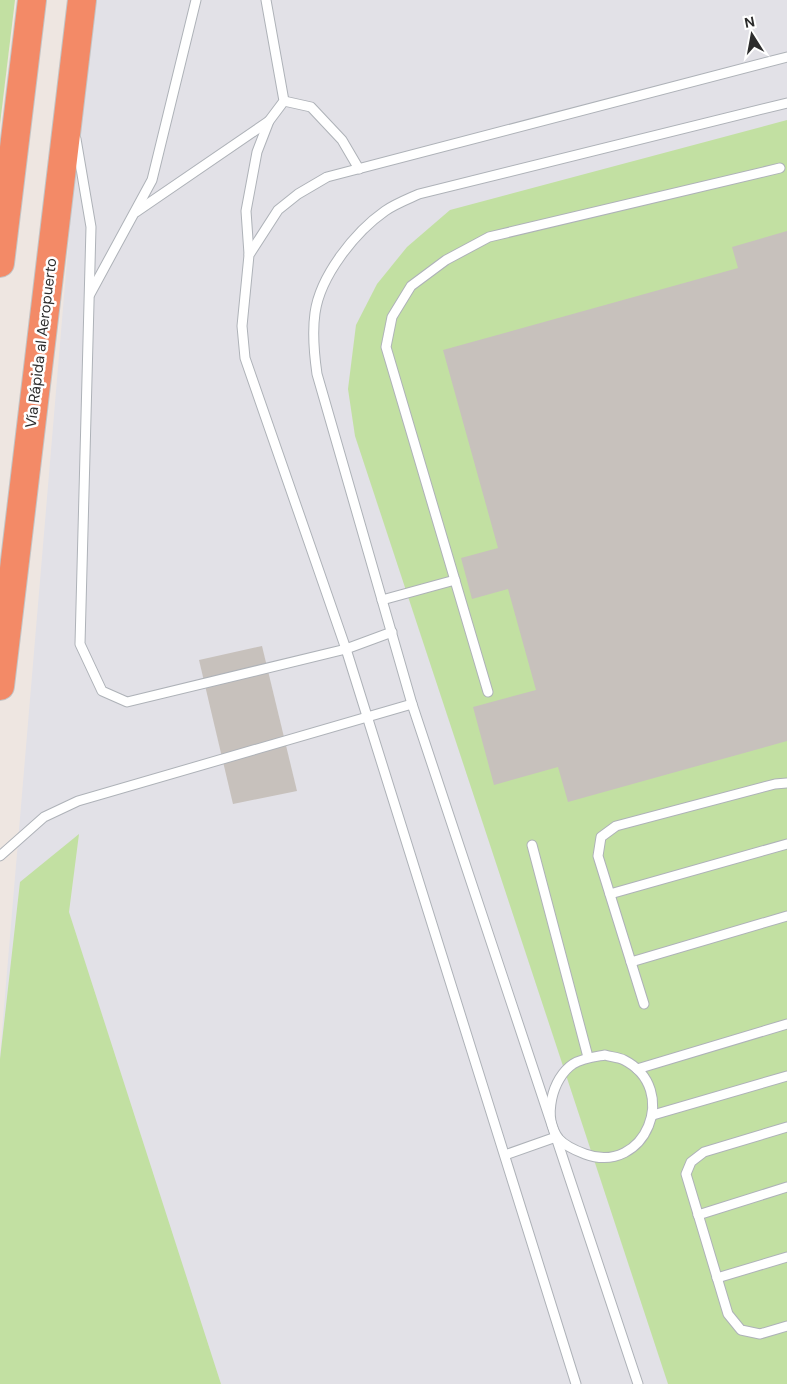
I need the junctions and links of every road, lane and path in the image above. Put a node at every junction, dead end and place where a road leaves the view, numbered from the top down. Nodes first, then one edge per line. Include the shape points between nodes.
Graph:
1 (32, 0) edge
2 (82, 0) edge
3 (196, 0) edge
4 (266, 0) edge
5 (787, 57) edge
6 (70, 101) junction
7 (284, 101) junction
8 (787, 103) edge
9 (269, 121) junction
10 (780, 168) dead end
11 (359, 169) junction
12 (134, 214) junction
13 (250, 255) junction
14 (0, 263) edge
15 (88, 296) junction
16 (455, 580) junction
17 (382, 600) junction
18 (392, 632) junction
19 (346, 649) junction
20 (0, 686) edge
21 (488, 692) dead end
22 (412, 704) junction
23 (367, 718) junction
24 (787, 783) edge
25 (787, 844) edge
26 (532, 845) dead end
27 (0, 856) edge
28 (610, 894) junction
29 (787, 916) edge
30 (631, 962) junction
31 (644, 1004) dead end
32 (787, 1024) edge
33 (588, 1057) junction
34 (637, 1068) junction
35 (787, 1076) edge
36 (653, 1115) junction
37 (787, 1127) edge
38 (552, 1128) junction
39 (556, 1138) junction
40 (504, 1155) junction
41 (787, 1187) edge
42 (698, 1215) junction
43 (787, 1257) edge
44 (717, 1278) junction
45 (787, 1326) edge
46 (576, 1384) edge
47 (638, 1384) edge

1 - 14 highway
2 - 6 highway, Vía Rápida al Aeropuerto
3 - 12 lane via 152,180
4 - 7 lane
5 - 11 lane
6 - 15 lane via 91,227
6 - 20 highway, Vía Rápida al Aeropuerto
7 - 9 lane
7 - 11 lane via 311,107 342,140
8 - 17 lane via 419,194 386,210 350,244 322,287 315,312 313,343 317,374
9 - 12 lane
9 - 13 lane via 257,152 246,211
10 - 16 lane via 489,237 446,260 411,286 392,317 386,348
11 - 13 lane via 327,177 298,194 278,210
12 - 15 lane
13 - 19 lane via 242,326 245,358
15 - 19 lane via 80,644 102,691 127,702
16 - 17 lane
16 - 21 lane
17 - 18 lane
18 - 19 lane
18 - 22 lane
19 - 23 lane
22 - 23 lane
22 - 38 lane
23 - 27 lane via 78,801 44,817
23 - 40 lane
24 - 28 lane via 616,826 601,836 598,856
25 - 28 lane
26 - 33 lane
28 - 30 lane
29 - 30 lane
30 - 31 lane
32 - 34 lane
33 - 34 lane via 605,1055 622,1059
33 - 38 lane via 572,1065 560,1077 553,1092
34 - 36 lane via 648,1082
35 - 36 lane
36 - 38 lane via 637,1143 624,1153 608,1157 576,1151 560,1140
37 - 42 lane via 704,1152 691,1162 686,1174
38 - 39 lane
39 - 40 lane
39 - 47 lane
40 - 46 lane
41 - 42 lane
42 - 44 lane
43 - 44 lane
44 - 45 lane via 728,1314 741,1330 760,1334

